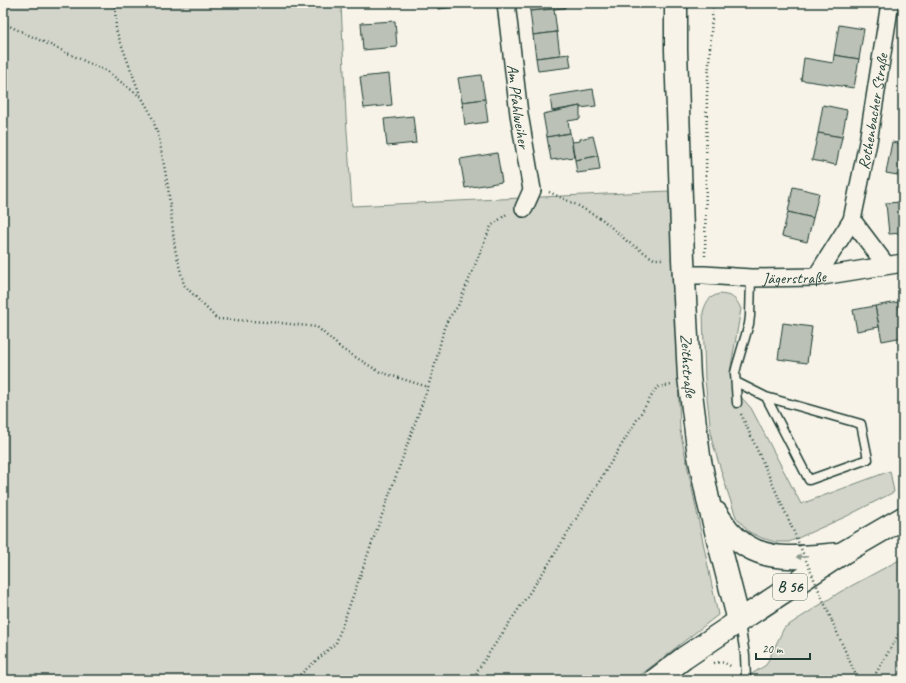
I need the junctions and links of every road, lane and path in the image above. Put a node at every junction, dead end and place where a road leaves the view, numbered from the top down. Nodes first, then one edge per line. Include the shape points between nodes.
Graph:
1 (115, 3) edge
2 (506, 3) edge
3 (676, 3) edge
4 (714, 3) edge
5 (890, 3) edge
6 (3, 23) edge
7 (142, 98) junction
8 (532, 190) junction
9 (524, 208) joint
10 (852, 220) junction
11 (903, 263) edge
12 (886, 265) junction
13 (684, 267) junction
14 (816, 277) junction
15 (751, 278) junction
16 (690, 382) junction
17 (736, 382) junction
18 (428, 387) junction
19 (766, 397) junction
20 (737, 403) joint
21 (709, 504) junction
22 (903, 518) edge
23 (841, 554) junction
24 (739, 620) junction
25 (903, 627) edge
26 (710, 664) dead end
27 (746, 677) edge
28 (294, 680) edge
29 (471, 680) edge
30 (655, 680) edge
31 (858, 680) edge
32 (872, 680) edge

1 - 7 path via 116,30
2 - 8 street, Am Pfahlweiher via 519,114
3 - 13 street, Zeithstraße
4 - 13 path via 707,94 704,259
5 - 10 street, Rothenbacher Straße via 868,142
6 - 7 path via 108,72
7 - 18 path via 151,114 159,138 175,249 184,285 217,319 317,327 342,349 380,372
8 - 9 street
8 - 13 path via 551,192 603,220 628,242 654,259
9 - 18 path via 509,213 491,226 458,306 444,328
10 - 12 street
10 - 14 street, Rothenbacher Straße
11 - 12 street, Jägerstraße
12 - 14 street, Jägerstraße
13 - 15 street, Jägerstraße via 704,275
13 - 16 street, Zeithstraße
14 - 15 street, Jägerstraße
15 - 17 lane via 749,324 737,365
16 - 21 street, Zeithstraße via 699,456
16 - 29 path via 657,387 548,565
17 - 19 lane
17 - 20 lane
18 - 28 path via 336,643
19 - 19 lane via 809,480 868,459 861,424
20 - 31 path, bridge
23 -> 21 street via 783,557 756,552 729,531
21 - 24 street, Zeithstraße
22 - 23 street, B 56
23 - 24 street, B 56
24 - 27 lane
24 - 30 street, B 56
25 - 32 path
26 - 27 path via 727,664

